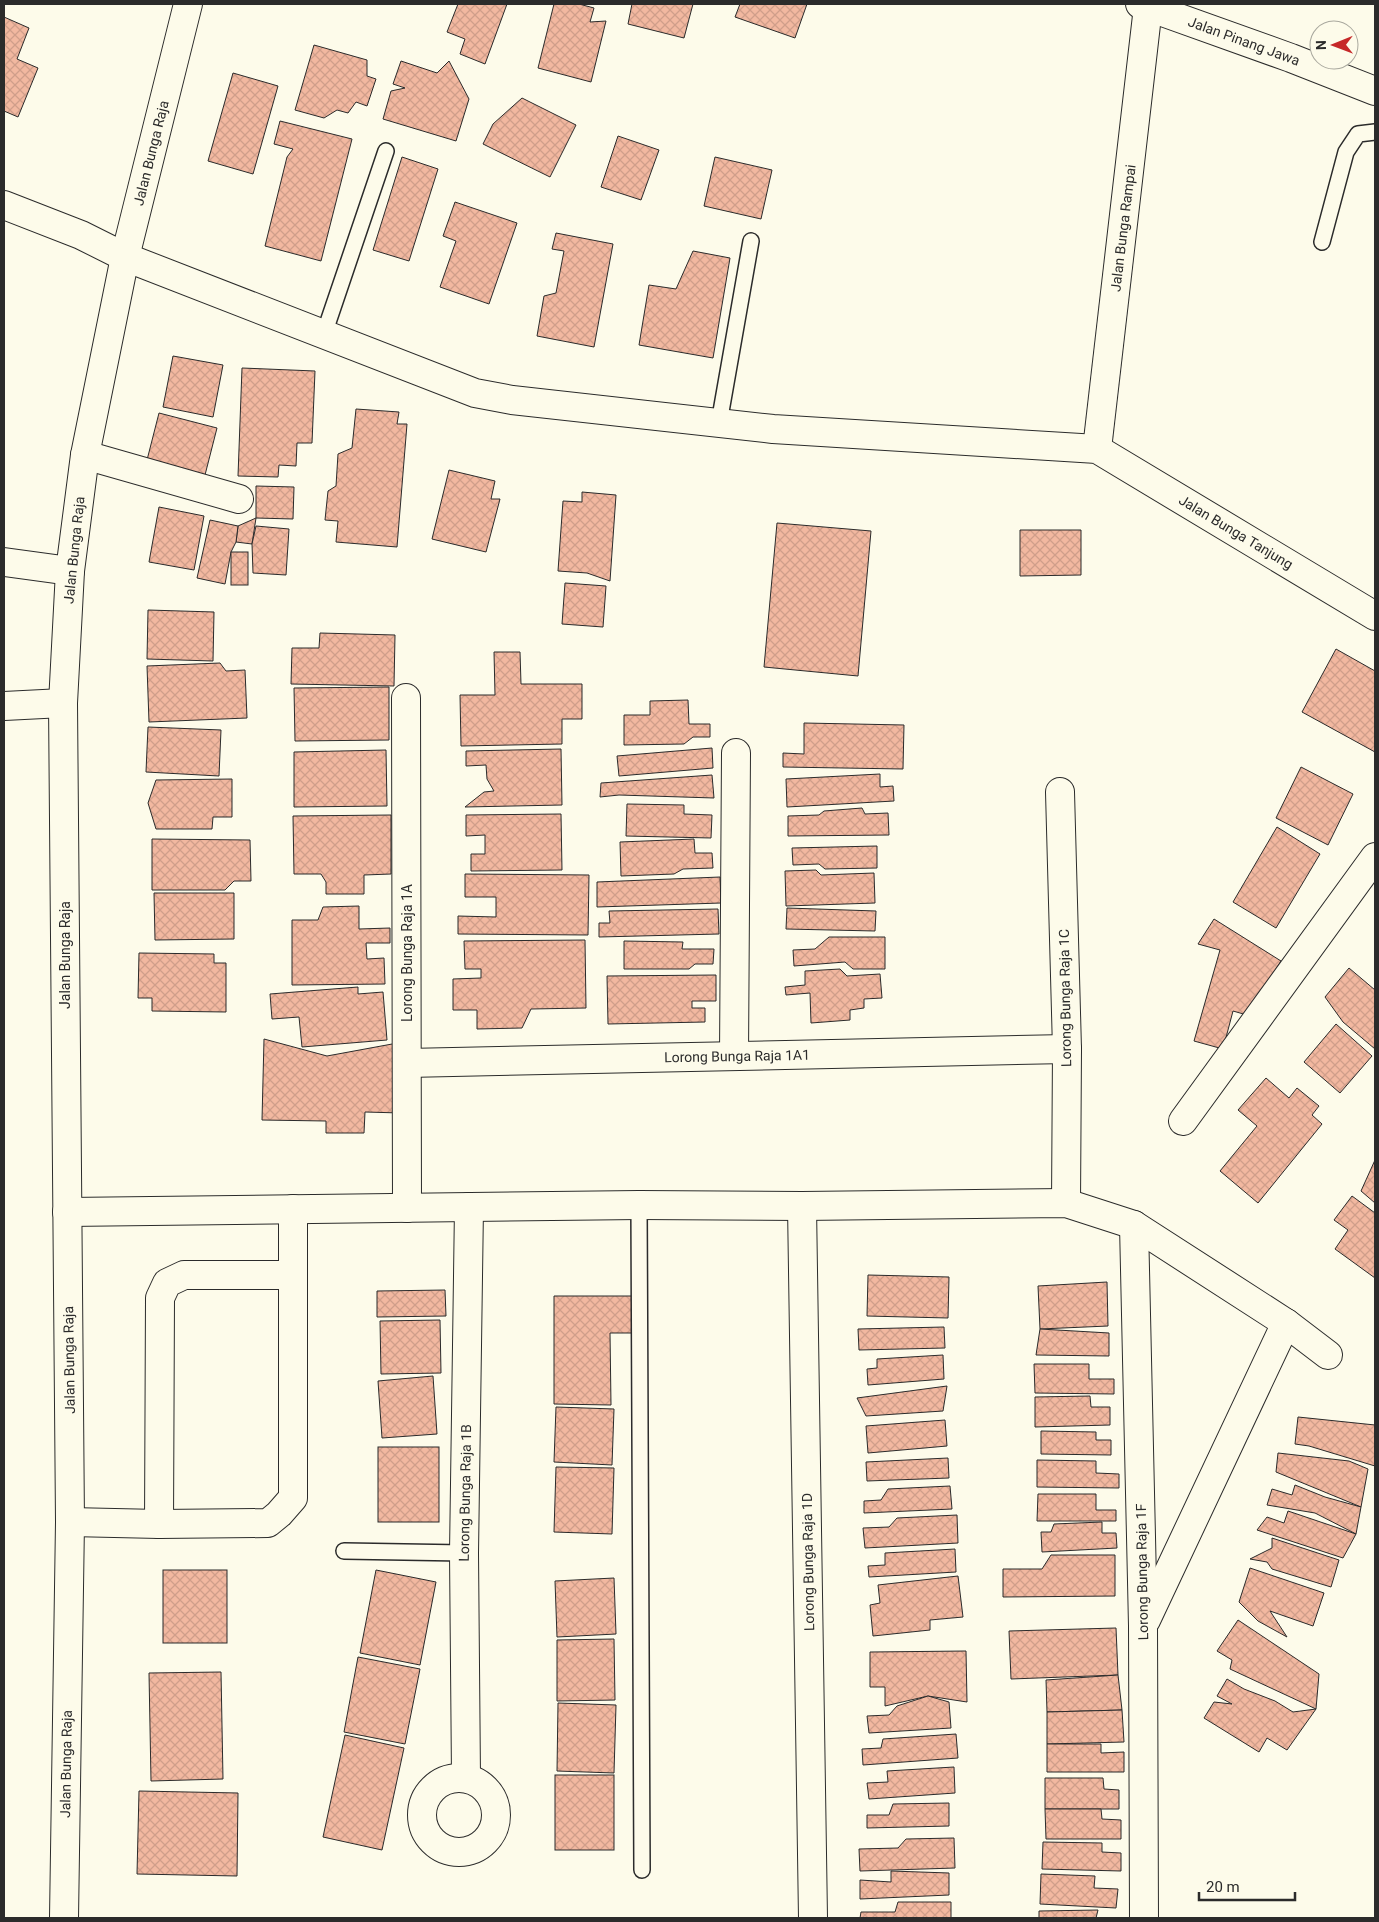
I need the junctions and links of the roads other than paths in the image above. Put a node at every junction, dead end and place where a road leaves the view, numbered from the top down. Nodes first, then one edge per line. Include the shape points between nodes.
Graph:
1 (188, 4) edge
2 (1144, 5) edge
3 (1375, 91) edge
4 (1375, 132) edge
5 (386, 151) dead end
6 (4, 205) edge
7 (751, 241) dead end
8 (1322, 242) dead end
9 (124, 257) junction
10 (324, 334) junction
11 (719, 423) junction
12 (1097, 449) junction
13 (85, 455) junction
14 (239, 499) dead end
15 (4, 562) edge
16 (70, 571) junction
17 (1375, 616) edge
18 (406, 698) dead end
19 (63, 703) junction
20 (4, 706) edge
21 (736, 752) dead end
22 (1060, 792) dead end
23 (1375, 857) edge
24 (1067, 1049) junction
25 (734, 1056) junction
26 (407, 1063) junction
27 (1183, 1122) dead end
28 (1066, 1204) junction
29 (639, 1205) junction
30 (802, 1206) junction
31 (469, 1207) junction
32 (407, 1208) junction
33 (293, 1210) junction
34 (67, 1212) junction
35 (1134, 1225) junction
36 (292, 1276) junction
37 (1286, 1323) junction
38 (1328, 1355) dead end
39 (70, 1522) junction
40 (159, 1524) junction
41 (344, 1552) dead end
42 (464, 1553) junction
43 (1143, 1626) junction
44 (466, 1778) dead end
45 (642, 1870) dead end
46 (64, 1918) edge
47 (813, 1918) edge
48 (1144, 1918) edge

1 - 9 street, Jalan Bunga Raja
2 - 3 street, Jalan Pinang Jawa
2 - 12 street, Jalan Bunga Rampai
4 - 8 lane via 1358,134 1346,152
5 - 10 lane
6 - 9 street via 81,235
7 - 11 lane
9 - 10 street
9 - 13 street, Jalan Bunga Raja
10 - 11 street via 475,393
11 - 12 street
12 - 17 street, Jalan Bunga Tanjung
13 - 14 street
13 - 16 street, Jalan Bunga Raja
15 - 16 street
16 - 19 street, Jalan Bunga Raja
18 - 26 street, Lorong Bunga Raja 1A
19 - 20 street
19 - 34 street, Jalan Bunga Raja
21 - 25 street
22 - 24 street, Lorong Bunga Raja 1C
23 - 27 street
24 - 25 street, Lorong Bunga Raja 1A1
24 - 28 street, Lorong Bunga Raja 1C
25 - 26 street, Lorong Bunga Raja 1A1
26 - 32 street, Lorong Bunga Raja 1A
28 - 30 street
28 - 35 street
29 - 30 street
29 - 31 street
29 - 45 lane
30 - 47 street, Lorong Bunga Raja 1D
31 - 32 street
31 - 42 street, Lorong Bunga Raja 1B
32 - 33 street
33 - 34 street
33 - 36 street
34 - 39 street, Jalan Bunga Raja
35 - 37 street
35 - 43 street, Lorong Bunga Raja 1F
36 - 40 street via 293,1498 268,1523
36 - 40 street via 184,1275 167,1283 160,1298
37 - 38 street
37 - 43 street
39 - 40 street
39 - 46 street, Jalan Bunga Raja
41 - 42 lane
42 - 44 street, Lorong Bunga Raja 1B
43 - 48 street, Lorong Bunga Raja 1F

